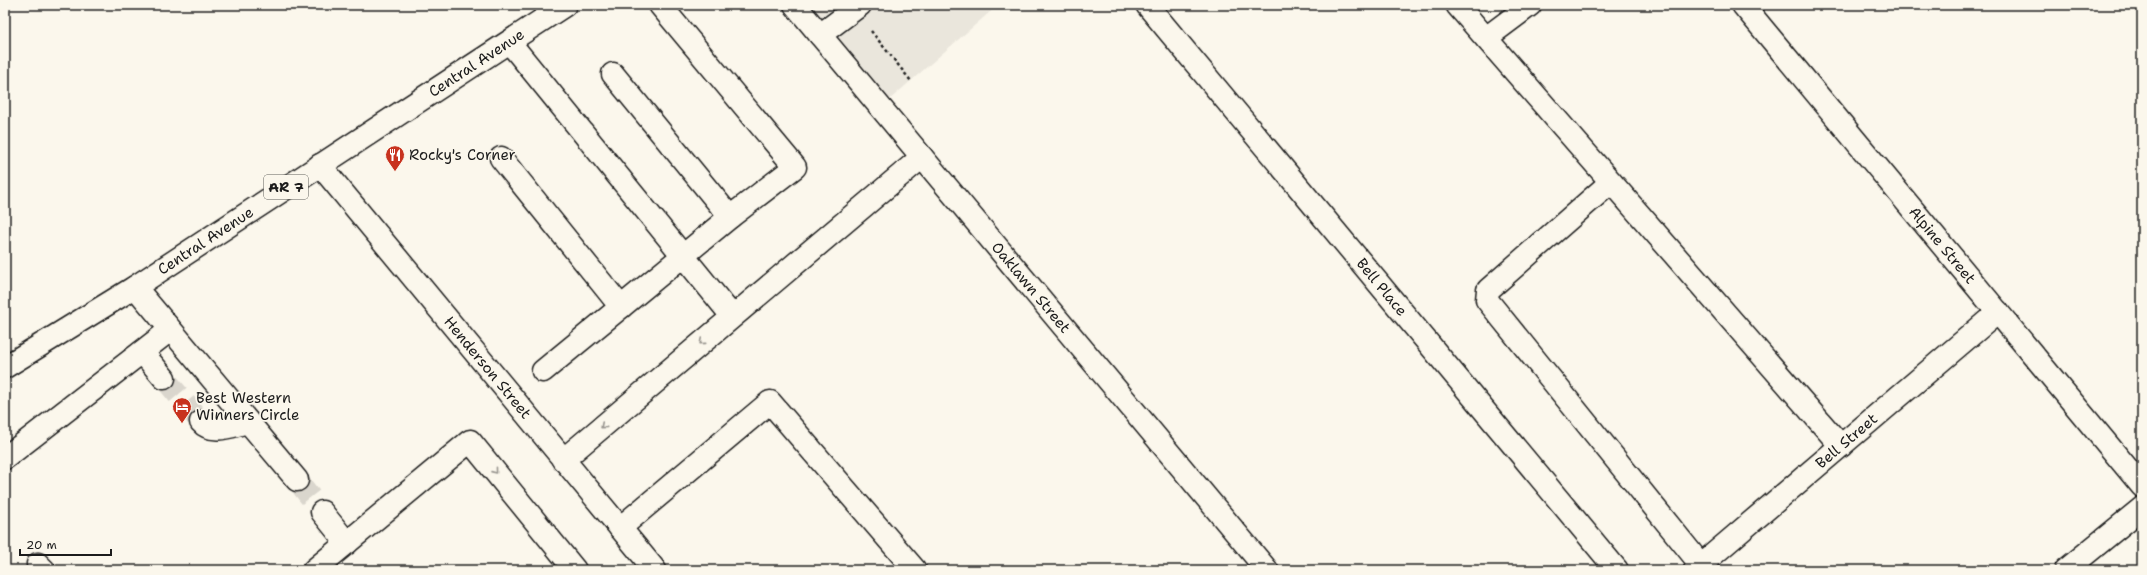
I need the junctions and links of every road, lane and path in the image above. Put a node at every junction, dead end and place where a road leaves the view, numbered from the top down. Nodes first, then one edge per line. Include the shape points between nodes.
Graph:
1 (565, 5) edge
2 (660, 5) edge
3 (795, 5) edge
4 (1147, 5) edge
5 (1457, 5) edge
6 (1530, 5) edge
7 (1743, 5) edge
8 (857, 8) edge
9 (820, 35) junction
10 (1486, 38) junction
11 (510, 42) junction
12 (613, 74) dead end
13 (911, 81) dead end
14 (922, 157) junction
15 (501, 158) dead end
16 (320, 165) junction
17 (1611, 182) junction
18 (730, 217) junction
19 (683, 255) junction
20 (135, 288) junction
21 (621, 307) junction
22 (1998, 312) junction
23 (732, 316) junction
24 (170, 330) junction
25 (142, 352) junction
26 (5, 367) edge
27 (543, 371) dead end
28 (164, 378) tunnel mouth
29 (201, 422) tunnel mouth
30 (248, 422) junction
31 (1841, 446) junction
32 (5, 458) edge
33 (563, 460) junction
34 (297, 480) tunnel mouth
35 (2142, 486) edge
36 (2142, 508) edge
37 (322, 512) tunnel mouth
38 (620, 528) junction
39 (347, 543) junction
40 (1698, 567) edge
41 (314, 570) edge
42 (575, 570) edge
43 (655, 570) edge
44 (915, 570) edge
45 (1267, 570) edge
46 (1617, 570) edge
47 (2066, 570) edge

1 - 11 street, Central Avenue / AR 7
2 - 18 street via 794,167
3 - 9 street, Oaklawn Street
4 - 46 street, Bell Place
5 - 10 street
6 - 10 street
7 - 22 street, Alpine Street
8 - 9 street
8 - 13 path
9 - 14 street, Oaklawn Street
10 - 17 street
11 - 16 street, Central Avenue / AR 7
11 - 19 street
12 - 18 street
14 - 23 street
14 - 45 street, Oaklawn Street
15 - 21 street
16 - 20 street, Central Avenue / AR 7
16 - 33 street, Henderson Street
17 - 31 street
17 - 40 street via 1488,290 1488,300
18 - 19 street
19 - 21 street
19 - 23 street
20 - 24 street
20 - 26 street, Central Avenue / AR 7
21 - 27 street
22 - 31 street, Bell Street
22 - 35 street, Alpine Street
23 -> 33 street
24 - 25 street
24 - 30 street
25 - 28 street
25 - 32 street
29 - 30 street via 204,426 219,429
30 - 34 street
31 - 40 street, Bell Street
33 - 38 street, Henderson Street
36 - 47 street
37 - 39 street
38 - 43 street, Henderson Street
38 - 44 street via 770,402
39 - 41 street
39 -> 42 street via 470,441

